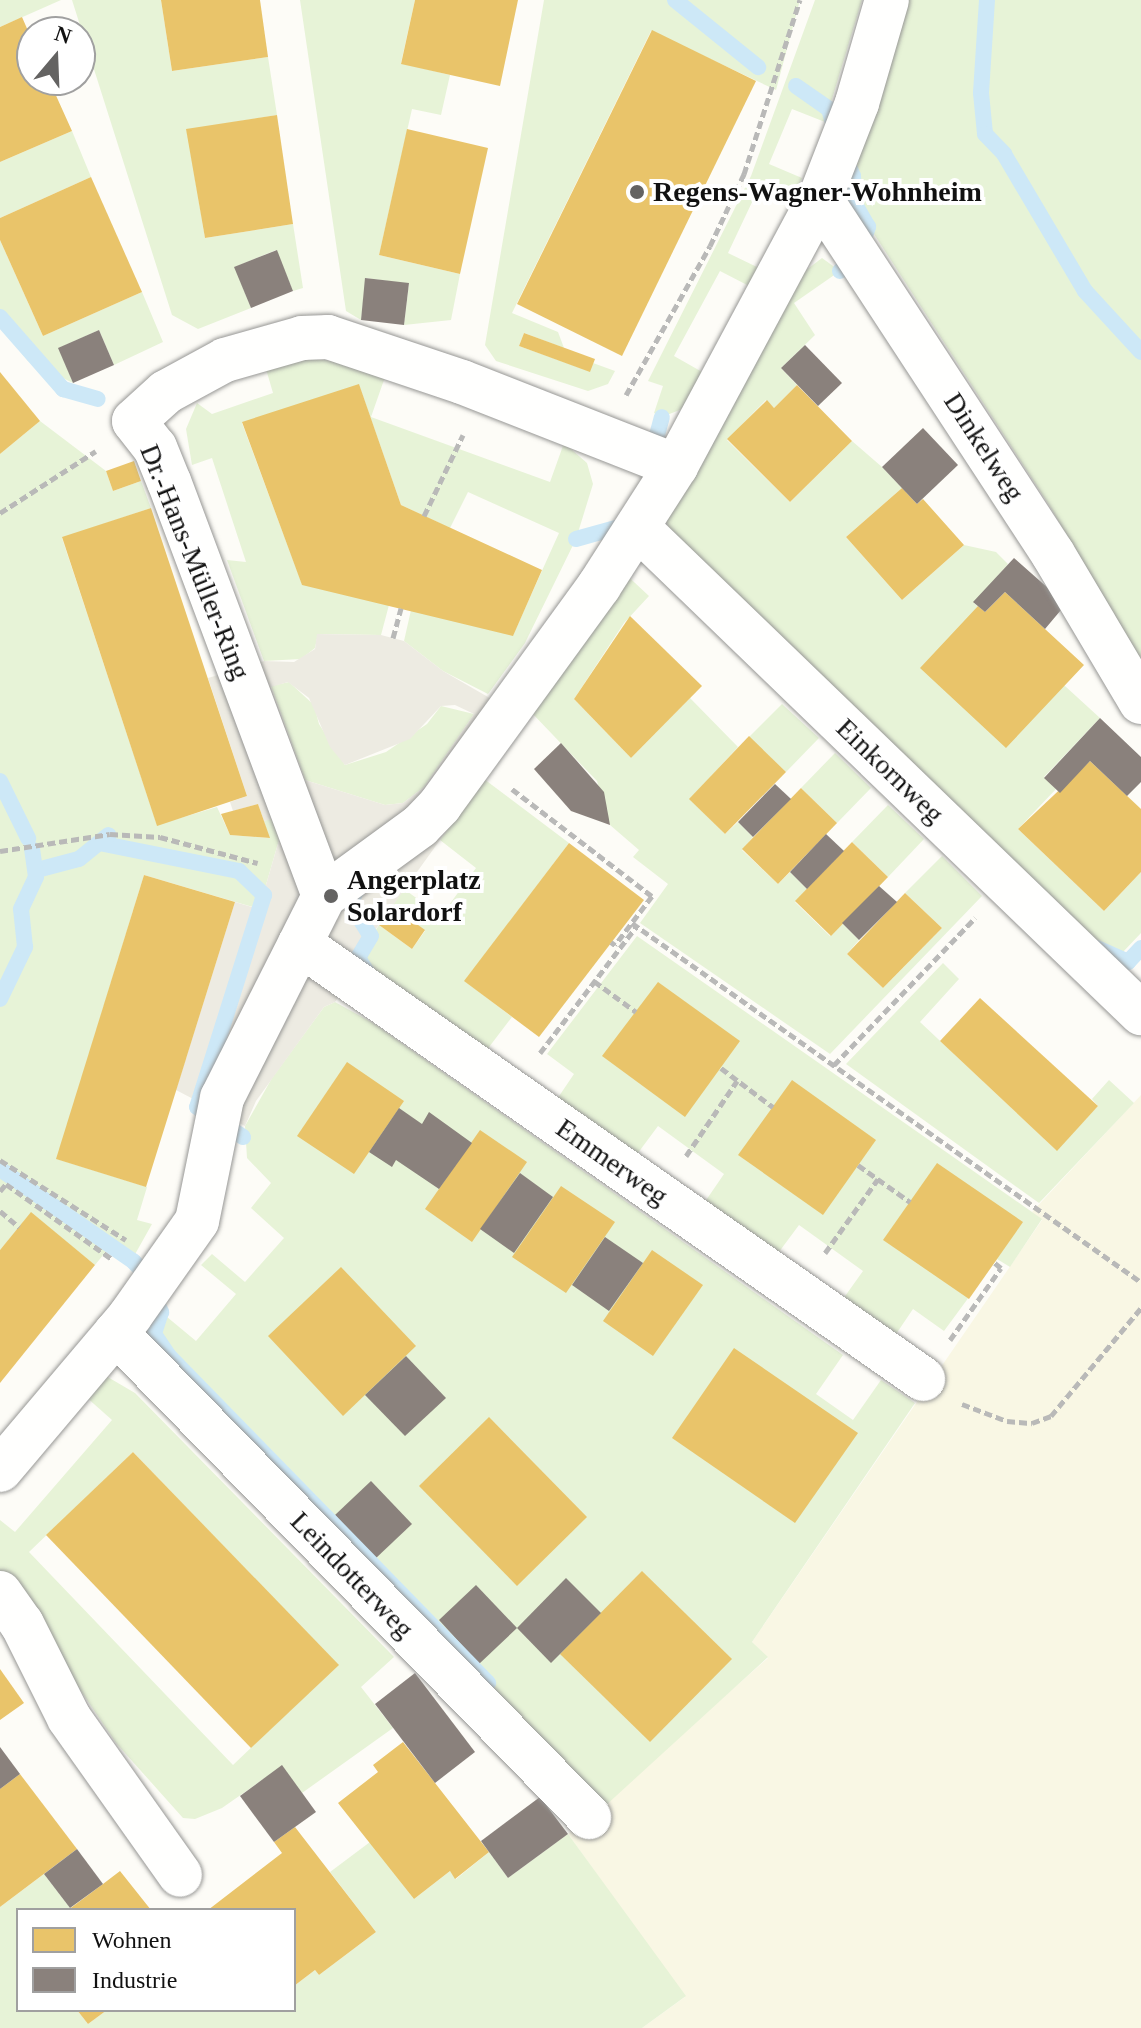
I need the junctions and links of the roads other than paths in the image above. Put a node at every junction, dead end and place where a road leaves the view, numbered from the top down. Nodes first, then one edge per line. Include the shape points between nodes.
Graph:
1 (887, 0) edge
2 (820, 198) junction
3 (676, 466) junction
4 (638, 528) junction
5 (1141, 702) edge
6 (324, 896) junction
7 (300, 944) junction
8 (1141, 1013) edge
9 (116, 1333) junction
10 (923, 1379) road end
11 (0, 1470) edge
12 (0, 1593) edge
13 (589, 1817) dead end
14 (180, 1875) dead end

1 - 2 street via 857,103
2 - 3 street
2 - 5 street, Dinkelweg via 1053,554
3 - 4 street
3 - 6 street, Dr.-Hans-Müller-Ring via 353,342 302,338 243,352 195,373 134,421 155,448 169,482
4 - 6 street via 420,826
4 - 8 street, Einkornweg
6 - 7 street
7 - 9 street via 222,1098 204,1202 160,1277
7 - 10 street, Emmerweg
9 - 11 street
9 - 13 street, Leindotterweg
12 - 14 street via 22,1624 69,1718

